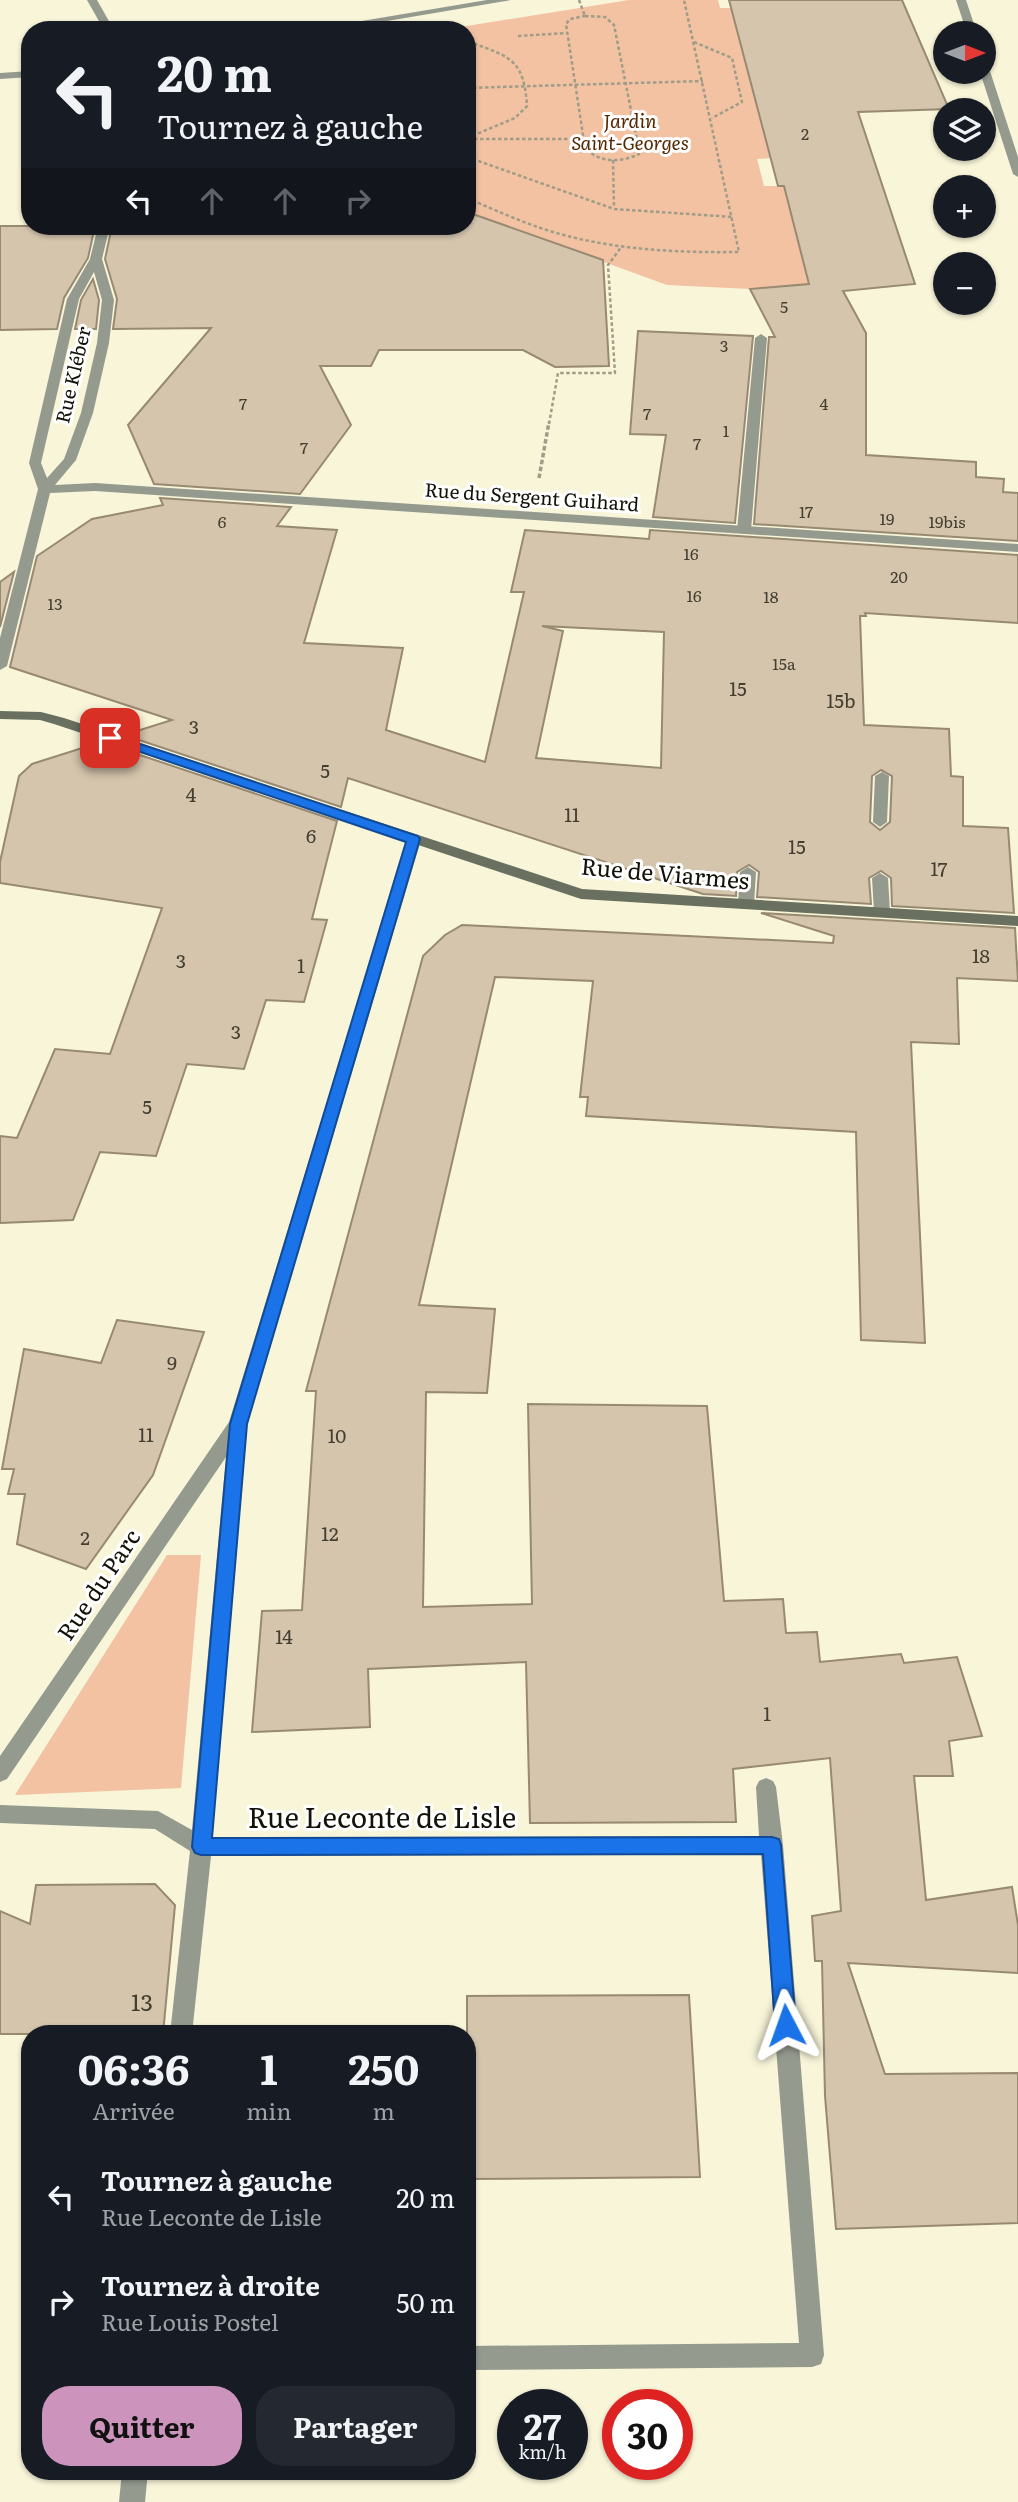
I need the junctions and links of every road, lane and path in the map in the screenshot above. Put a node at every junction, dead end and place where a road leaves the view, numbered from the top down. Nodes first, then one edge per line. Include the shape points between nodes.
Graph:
1 (92, 0) edge
2 (506, 0) edge
3 (579, 0) edge
4 (684, 0) edge
5 (961, 0) edge
6 (585, 16) junction
7 (104, 21) edge
8 (371, 21) edge
9 (968, 21) edge
10 (694, 43) junction
11 (476, 45) edge
12 (21, 75) edge
13 (0, 76) edge
14 (704, 81) junction
15 (626, 83) junction
16 (989, 84) edge
17 (575, 85) junction
18 (524, 86) junction
19 (476, 88) edge
20 (712, 118) junction
21 (476, 135) edge
22 (476, 139) edge
23 (583, 139) junction
24 (476, 160) edge
25 (613, 160) junction
26 (1018, 174) edge
27 (476, 202) edge
28 (614, 209) junction
29 (733, 217) junction
30 (102, 235) edge
31 (622, 246) junction
32 (96, 259) junction
33 (761, 338) dead end
34 (44, 489) junction
35 (532, 517) junction
36 (744, 530) junction
37 (1018, 548) edge
38 (0, 666) edge
39 (0, 715) edge
40 (882, 776) dead end
41 (880, 821) dead end
42 (414, 839) junction
43 (748, 872) dead end
44 (880, 878) dead end
45 (746, 904) junction
46 (881, 912) junction
47 (1018, 921) edge
48 (238, 1424) junction
49 (0, 1773) edge
50 (766, 1787) dead end
51 (0, 1814) edge
52 (772, 1845) junction
53 (201, 1847) junction
54 (182, 2025) edge
55 (476, 2358) edge
56 (134, 2480) edge
57 (132, 2502) edge

1 - 7 street
2 - 8 street
3 - 6 path
4 - 10 path
5 - 9 street
6 - 15 path via 611,20
6 - 17 path via 566,24
10 - 14 path
10 - 20 path via 732,58 738,79 742,102
11 - 18 path via 518,62
12 - 13 street
14 - 15 path
14 - 20 path
15 - 17 path
15 - 25 path via 639,154
16 - 26 street
17 - 18 path
17 - 23 path
18 - 19 path
18 - 21 path via 527,106 520,115
20 - 29 path
22 - 23 path
23 - 25 path via 594,157
24 - 28 path
25 - 28 path
27 - 31 path via 533,226
28 - 29 path
29 - 31 path via 740,249 734,254
30 - 32 street, Rue Kléber
31 - 35 path via 608,265 615,373 558,373
32 - 34 street, Rue Kléber via 73,299 35,463
32 - 34 street, Rue Kléber via 108,300 103,343 87,413 70,460
33 - 36 street
34 - 35 street, Rue du Sergent Guihard via 95,487
34 - 38 street, Rue Kléber
35 - 36 street, Rue du Sergent Guihard
36 - 37 street, Rue du Sergent Guihard
39 - 42 street, Rue de Viarmes via 59,721
40 - 41 street
42 - 45 street, Rue de Viarmes via 581,894
42 - 48 street
43 - 45 street
44 - 46 street
45 - 46 street, Rue de Viarmes
46 - 47 street, Rue de Viarmes
48 - 49 street, Rue du Parc
48 - 53 street
50 - 52 street
51 - 53 street via 158,1820
52 - 53 street, Rue Leconte de Lisle
52 - 55 street via 813,2355
53 - 54 street
56 - 57 street

